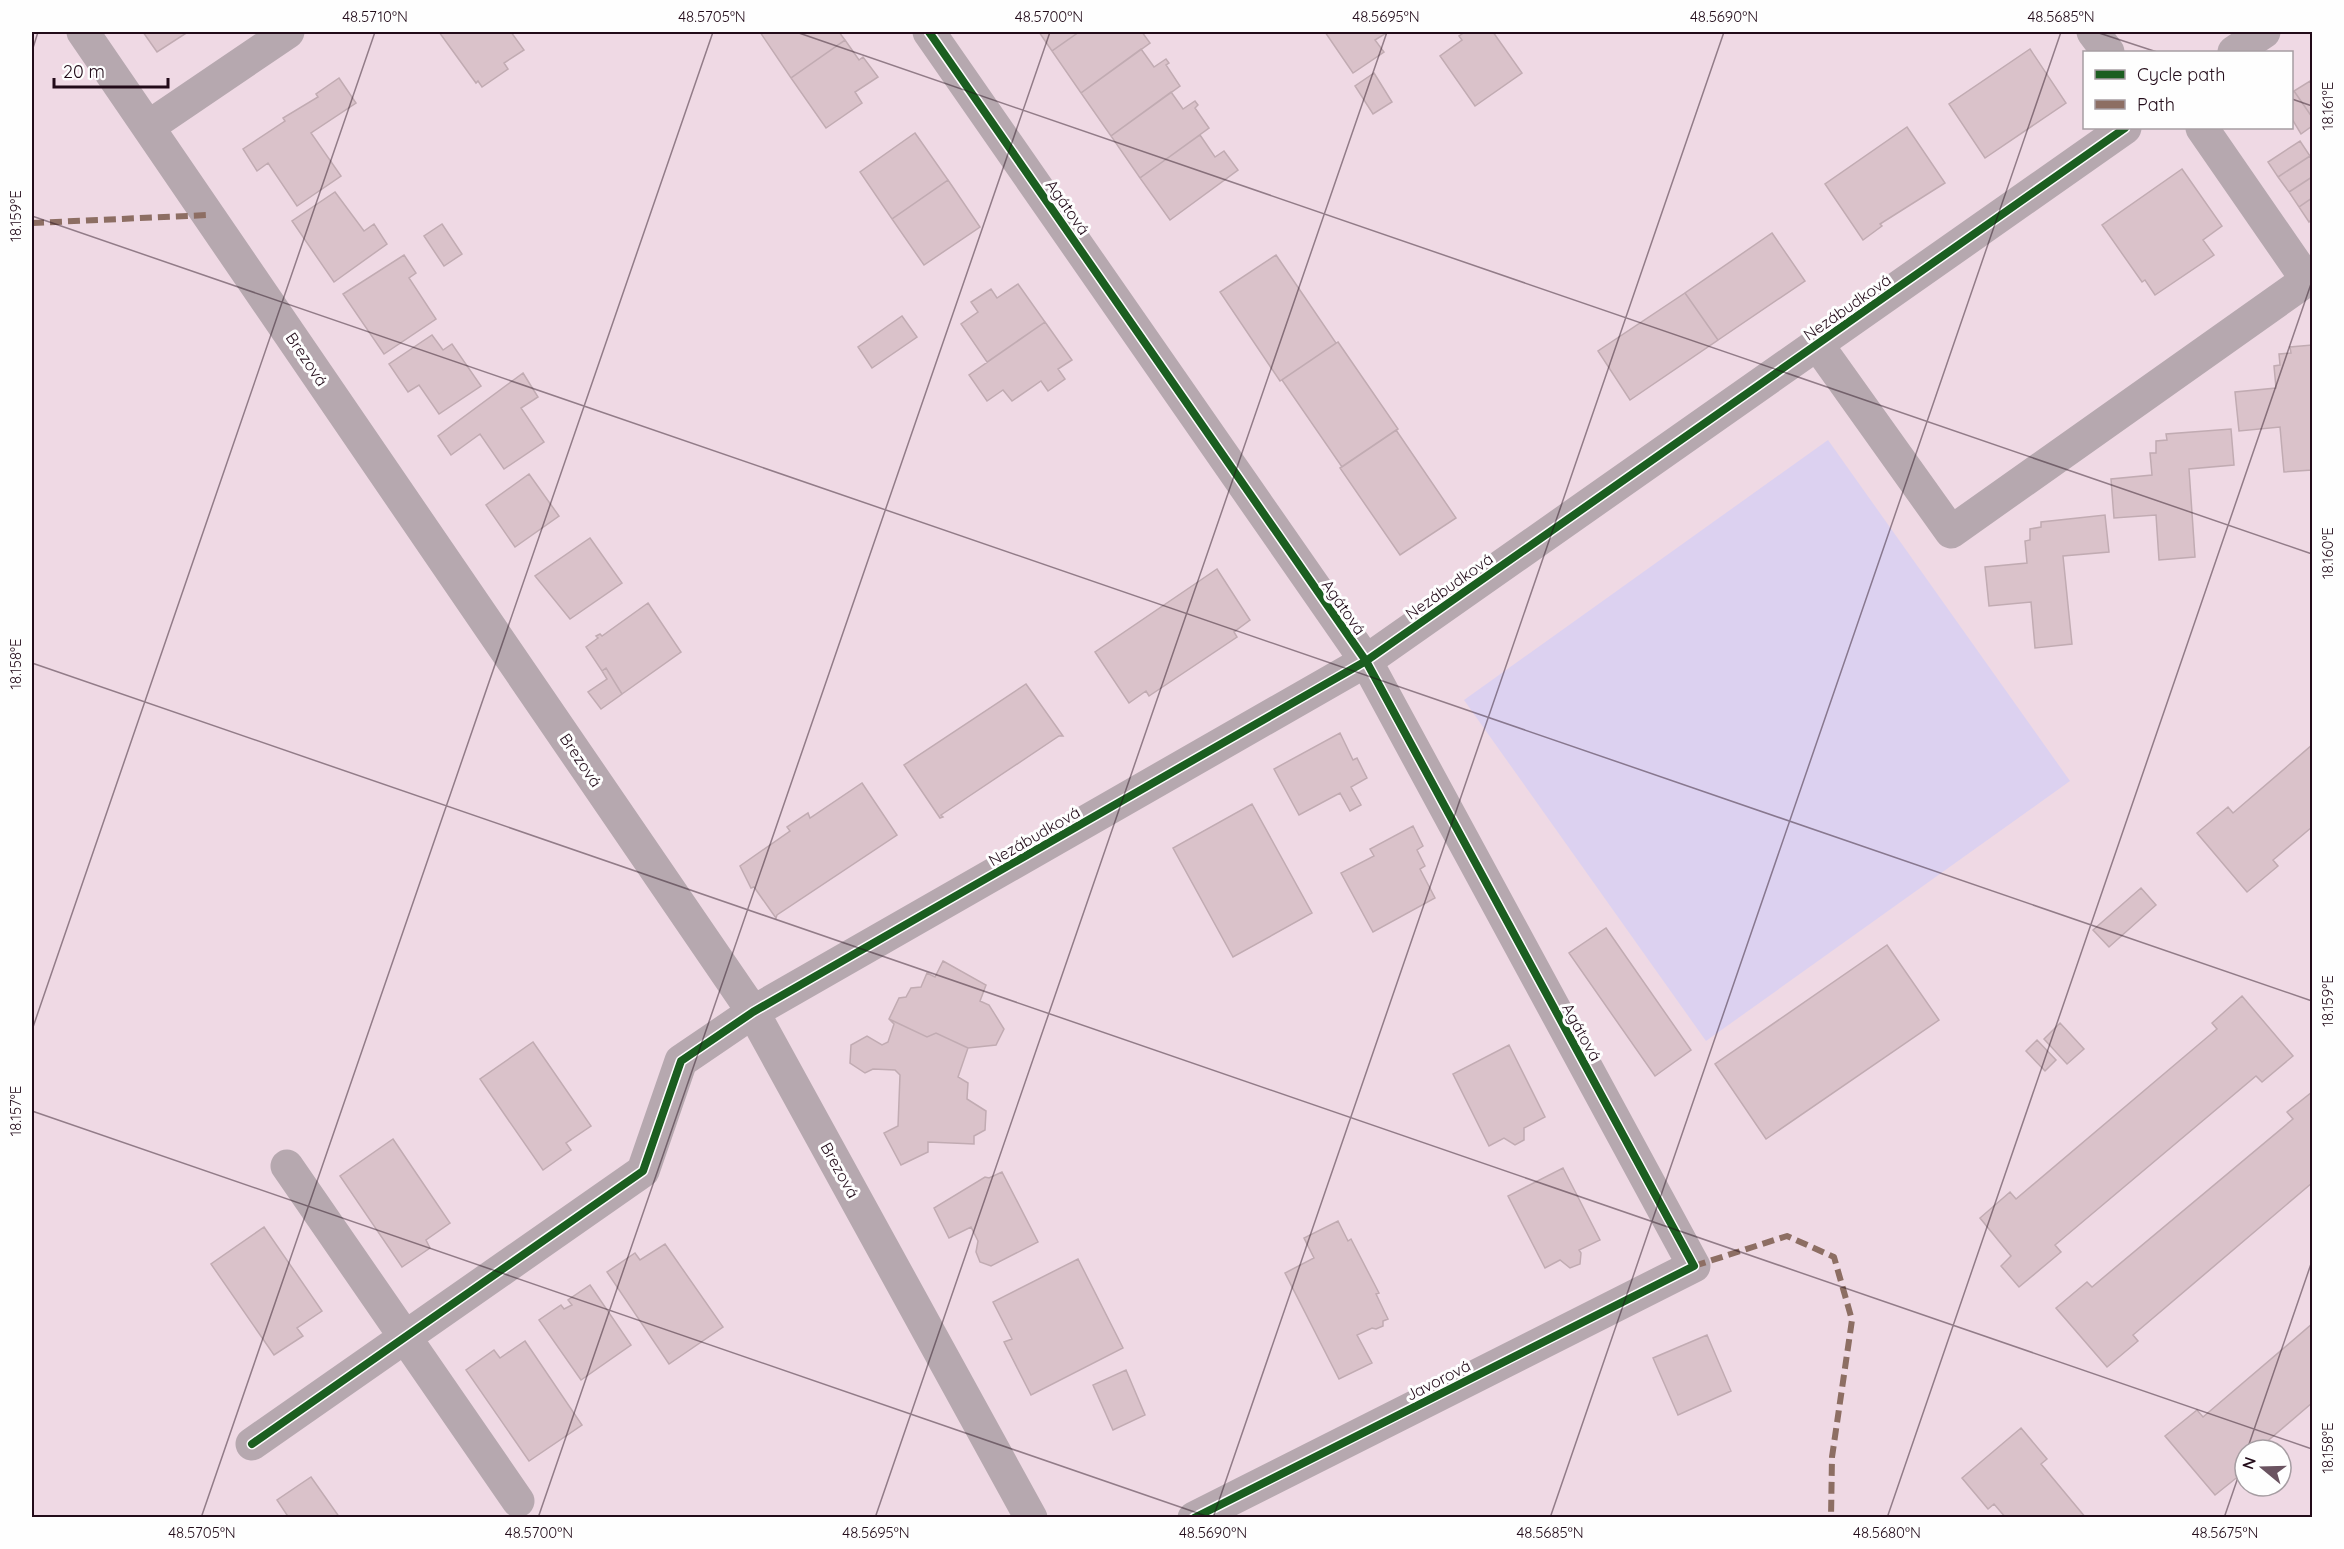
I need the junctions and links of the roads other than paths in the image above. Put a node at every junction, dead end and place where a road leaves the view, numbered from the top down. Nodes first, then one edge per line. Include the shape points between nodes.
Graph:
1 (83, 32) edge
2 (288, 32) edge
3 (929, 32) edge
4 (2093, 32) edge
5 (2264, 32) edge
6 (2107, 51) edge
7 (2236, 51) edge
8 (148, 127) junction
9 (2124, 129) edge
10 (2203, 129) edge
11 (1817, 344) junction
12 (1366, 661) junction
13 (753, 1012) junction
14 (287, 1166) dead end
15 (1694, 1266) joint
16 (405, 1337) junction
17 (252, 1444) dead end
18 (518, 1501) dead end
19 (1031, 1518) edge
20 (1194, 1518) edge

1 - 8 street, Brezová
2 - 8 street
3 - 12 street, Agátová
4 - 6 street
5 - 7 street
8 - 13 street, Brezová
9 - 11 street, Nezábudková
10 - 11 street via 2307,280 1951,532
11 - 12 street, Nezábudková
12 - 13 street, Nezábudková
12 - 15 street, Agátová
13 - 16 street, Nezábudková via 681,1061 643,1171
13 - 19 street, Brezová
14 - 16 street
15 - 20 street, Javorová
16 - 17 street, Nezábudková
16 - 18 street

